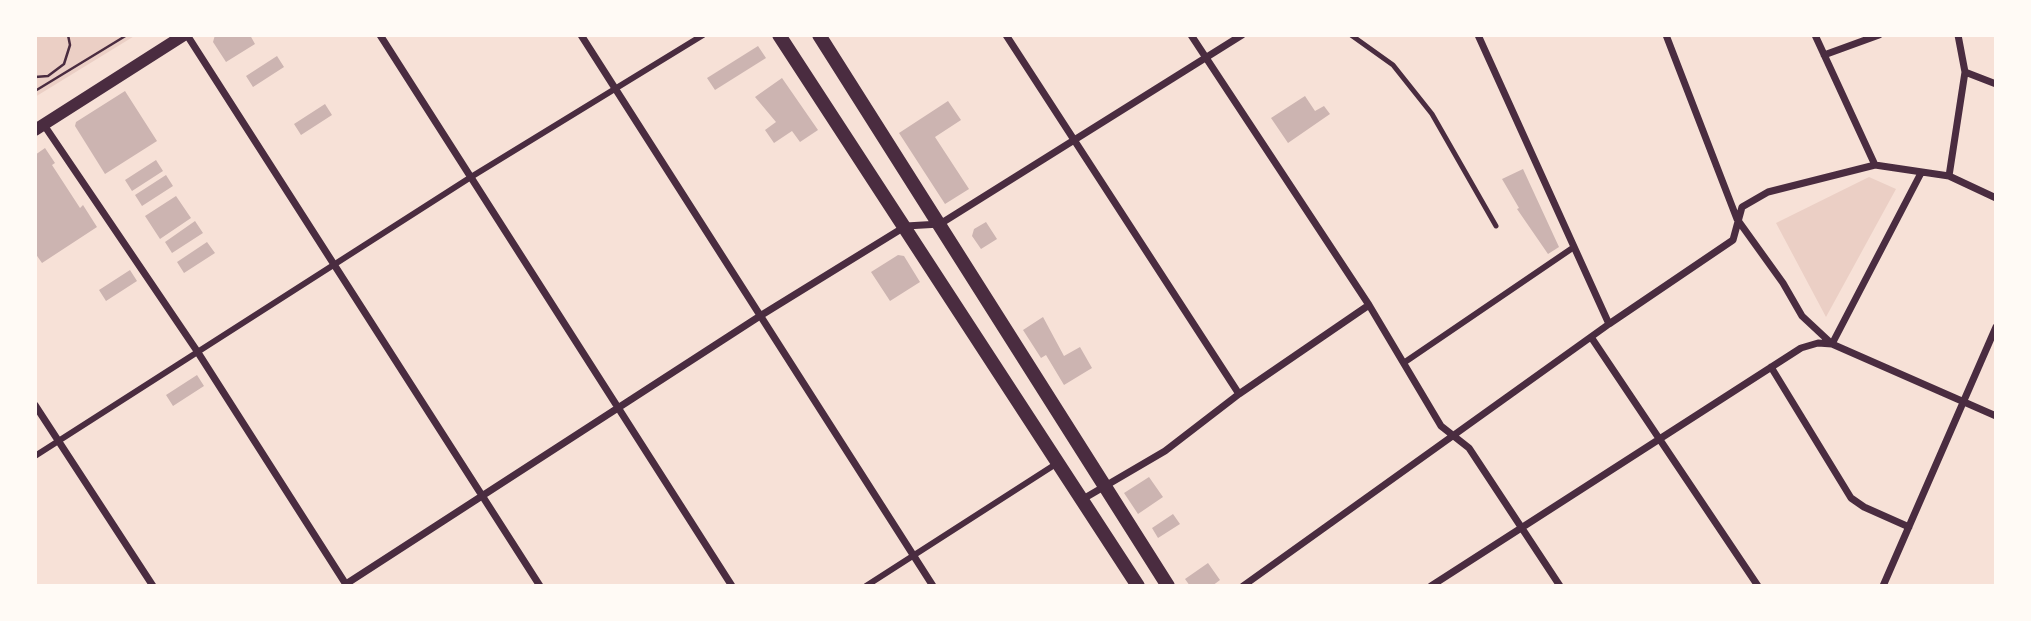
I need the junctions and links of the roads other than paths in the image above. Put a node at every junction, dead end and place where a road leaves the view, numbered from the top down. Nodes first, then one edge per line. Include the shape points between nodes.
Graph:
1 (185, 35) edge
2 (380, 35) edge
3 (580, 35) edge
4 (704, 35) edge
5 (779, 35) edge
6 (818, 35) edge
7 (1006, 35) edge
8 (1191, 35) edge
9 (1242, 35) edge
10 (1352, 35) edge
11 (1478, 35) edge
12 (1666, 35) edge
13 (1815, 35) edge
14 (1879, 35) edge
15 (1958, 35) edge
16 (1824, 55) junction
17 (1206, 58) junction
18 (1965, 72) junction
19 (1996, 84) edge
20 (615, 89) junction
21 (39, 128) edge
22 (1075, 141) junction
23 (1875, 165) junction
24 (1921, 173) junction
25 (1949, 176) junction
26 (471, 177) junction
27 (1996, 198) edge
28 (1737, 219) junction
29 (940, 224) junction
30 (906, 226) junction
31 (1496, 226) dead end
32 (1574, 247) junction
33 (335, 266) junction
34 (1369, 305) junction
35 (760, 316) junction
36 (1609, 324) junction
37 (1996, 327) edge
38 (1591, 337) junction
39 (1832, 344) junction
40 (197, 351) junction
41 (1405, 362) junction
42 (1770, 367) junction
43 (1240, 394) junction
44 (1964, 402) junction
45 (35, 405) edge
46 (619, 408) junction
47 (1996, 416) edge
48 (1454, 437) junction
49 (58, 440) junction
50 (1659, 442) junction
51 (35, 456) edge
52 (1059, 462) junction
53 (1105, 486) junction
54 (482, 496) junction
55 (1083, 499) junction
56 (1909, 527) junction
57 (1522, 528) junction
58 (913, 555) junction
59 (345, 585) edge
60 (153, 586) edge
61 (540, 586) edge
62 (732, 586) edge
63 (866, 586) edge
64 (933, 586) edge
65 (1138, 586) edge
66 (1168, 586) edge
67 (1243, 586) edge
68 (1431, 586) edge
69 (1560, 586) edge
70 (1758, 586) edge
71 (1883, 586) edge

1 - 21 street
1 - 33 street
2 - 26 street
3 - 20 street
4 - 20 street
5 - 30 main road
6 - 29 main road
7 - 22 street
8 - 17 street
9 - 17 street
10 - 31 lane via 1393,65 1432,114
11 - 32 street
12 - 28 street
13 - 16 street
14 - 16 street
15 - 18 street
16 - 23 street
17 - 22 street
17 - 34 street
18 - 19 street
18 - 25 street
20 - 26 street
20 - 35 street
21 - 40 street
22 - 29 street
22 - 43 street
23 - 24 street
23 - 28 street via 1768,192 1741,207
24 - 25 street
24 - 39 street
25 - 27 street
26 - 33 street
26 - 46 street
28 - 36 street via 1733,240
28 - 39 street via 1802,316
29 - 30 street
29 - 53 main road
30 - 35 street
30 - 52 main road
32 - 36 street
32 - 41 street
33 - 40 street
33 - 54 street
34 - 41 street
34 - 43 street
35 - 46 street
35 - 58 street
36 - 38 street
37 - 44 street
38 - 48 street
38 - 50 street
39 - 42 street via 1801,348
39 - 44 street
40 - 49 street
40 - 59 street
41 - 48 street via 1441,426
42 - 50 street
42 - 56 street via 1851,498
43 - 53 street via 1166,451
44 - 47 street
44 - 56 street
45 - 49 street
46 - 54 street
46 - 62 street
48 - 57 street via 1469,448
48 - 67 street
49 - 51 street
49 - 60 street
50 - 57 street
50 - 70 street
52 - 55 main road
52 - 58 street
53 - 55 street
53 - 66 main road
54 - 59 street
54 - 61 street
55 - 65 main road
56 - 71 street
57 - 68 street
57 - 69 street
58 - 63 street
58 - 64 street

